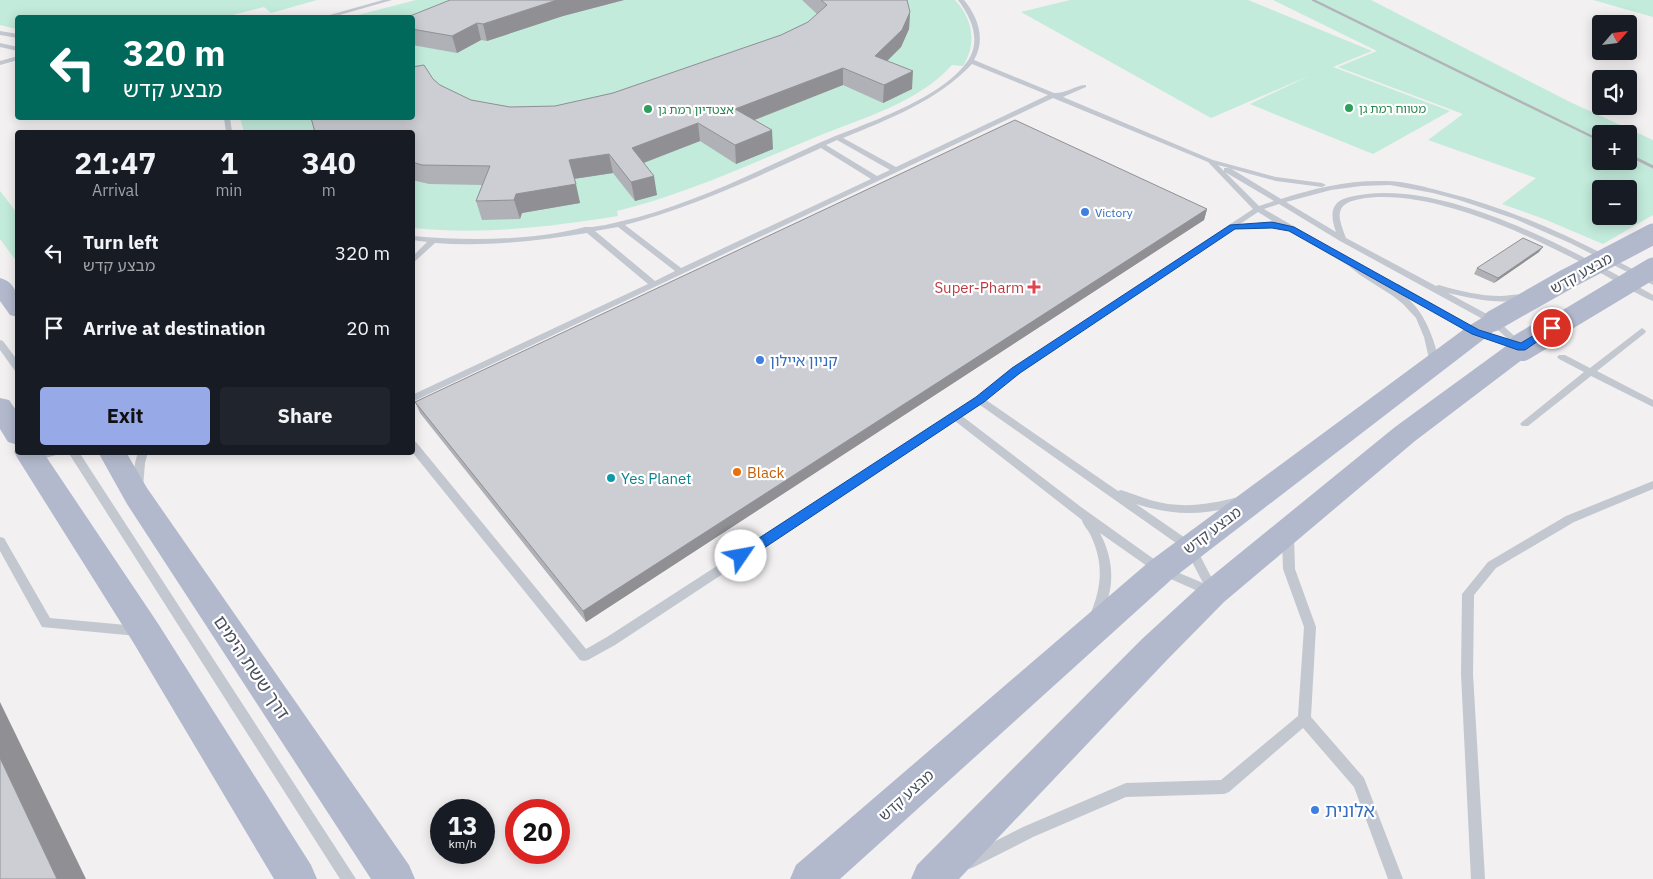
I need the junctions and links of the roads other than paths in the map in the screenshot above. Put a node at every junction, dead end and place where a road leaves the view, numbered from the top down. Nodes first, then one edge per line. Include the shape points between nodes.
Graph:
1 (389, 0) edge
2 (961, 0) edge
3 (332, 15) edge
4 (0, 33) edge
5 (15, 36) edge
6 (0, 39) edge
7 (15, 42) edge
8 (2, 46) edge
9 (15, 48) edge
10 (15, 59) edge
11 (971, 61) junction
12 (0, 63) edge
13 (15, 65) edge
14 (0, 69) edge
15 (1084, 86) dead end
16 (1054, 95) junction
17 (838, 138) junction
18 (821, 145) junction
19 (1211, 161) junction
20 (896, 170) junction
21 (877, 179) junction
22 (1335, 186) junction
23 (1278, 202) junction
24 (1258, 209) junction
25 (619, 224) junction
26 (1233, 227) junction
27 (587, 229) junction
28 (1291, 229) junction
29 (1653, 234) edge
30 (415, 238) edge
31 (1342, 239) junction
32 (432, 241) junction
33 (415, 259) edge
34 (1653, 268) edge
35 (681, 272) junction
36 (1653, 282) edge
37 (1420, 283) junction
38 (0, 284) edge
39 (654, 284) junction
40 (1389, 286) junction
41 (1544, 293) junction
42 (1653, 298) edge
43 (15, 306) edge
44 (1484, 327) junction
45 (1642, 331) dead end
46 (0, 343) edge
47 (1522, 347) junction
48 (1562, 357) dead end
49 (1435, 363) junction
50 (15, 365) edge
51 (1591, 372) junction
52 (415, 398) edge
53 (980, 400) junction
54 (1653, 404) edge
55 (0, 407) edge
56 (955, 416) junction
57 (1525, 424) dead end
58 (15, 426) edge
59 (415, 449) edge
60 (37, 455) edge
61 (75, 455) edge
62 (114, 455) edge
63 (142, 455) edge
64 (1653, 485) edge
65 (1103, 487) junction
66 (137, 496) junction
67 (1258, 496) junction
68 (1077, 510) junction
69 (1287, 531) junction
70 (0, 540) edge
71 (1190, 547) junction
72 (1161, 570) junction
73 (1213, 593) junction
74 (145, 632) junction
75 (1088, 633) junction
76 (1304, 719) junction
77 (297, 879) edge
78 (349, 879) edge
79 (395, 879) edge
80 (810, 879) edge
81 (933, 879) edge
82 (1396, 879) edge
83 (1478, 879) edge

1 - 3 lane
2 - 11 lane via 971,13 978,33
4 - 5 lane
6 - 7 lane
8 - 9 lane
10 - 12 lane
11 - 16 lane
11 - 17 lane via 950,82 927,97
13 - 14 lane
15 - 16 lane via 1065,95
16 - 19 lane
16 - 20 lane
17 - 18 lane
17 - 20 lane
18 - 21 lane
18 - 25 lane via 695,200
19 - 22 lane via 1276,179
19 - 23 lane
19 - 24 lane
20 - 21 lane
21 - 35 lane
22 - 23 lane
22 - 36 lane via 1408,185 1466,200 1550,231
23 - 24 lane
23 - 31 lane
24 - 26 lane
24 - 28 lane
25 - 27 lane
25 - 35 lane
26 - 28 lane via 1272,225
26 - 53 lane via 1016,371
27 - 32 lane via 500,240
27 - 39 lane
28 - 40 lane
29 - 41 main road, מבצע קדש, bridge
30 - 32 lane
31 - 37 lane
31 - 42 lane via 1334,218 1335,209 1341,203 1370,195 1410,196 1505,224
32 - 33 lane
34 - 47 main road, מבצע קדש, bridge
35 - 39 lane
37 - 41 lane via 1475,298
37 - 44 lane
38 - 43 main road
39 - 52 lane
40 - 44 lane
40 - 49 lane via 1423,320
41 - 44 main road, מבצע קדש, bridge
44 - 47 lane
44 - 47 lane
44 - 49 main road, מבצע קדש
45 - 51 lane
46 - 50 lane
47 - 69 main road, מבצע קדש via 1405,434
48 - 51 lane
49 - 67 main road, מבצע קדש
51 - 54 lane
51 - 57 lane
53 - 56 lane
53 - 65 lane
55 - 58 main road
56 - 59 lane via 584,656
56 - 68 lane
60 - 74 main road
61 - 78 lane, דרך ששת הימים
62 - 66 main road, דרך ששת הימים
63 - 66 lane
64 - 83 lane via 1562,524 1492,565 1468,594 1467,674
65 - 67 lane via 1170,510 1215,508
65 - 71 lane
66 - 79 main road, דרך ששת הימים
67 - 71 main road, מבצע קדש
68 - 72 lane
68 - 75 lane via 1093,528 1108,574 1104,596
69 - 73 main road, מבצע קדש
69 - 76 lane via 1289,568 1310,628
70 - 74 lane via 46,624
71 - 72 main road, מבצע קדש
71 - 73 lane
72 - 73 lane
72 - 75 main road, מבצע קדש
73 - 81 main road, מבצע קדש
74 - 77 main road
75 - 80 main road, מבצע קדש
76 - 81 lane via 1224,787 1126,790 1028,832
76 - 82 lane via 1359,783

